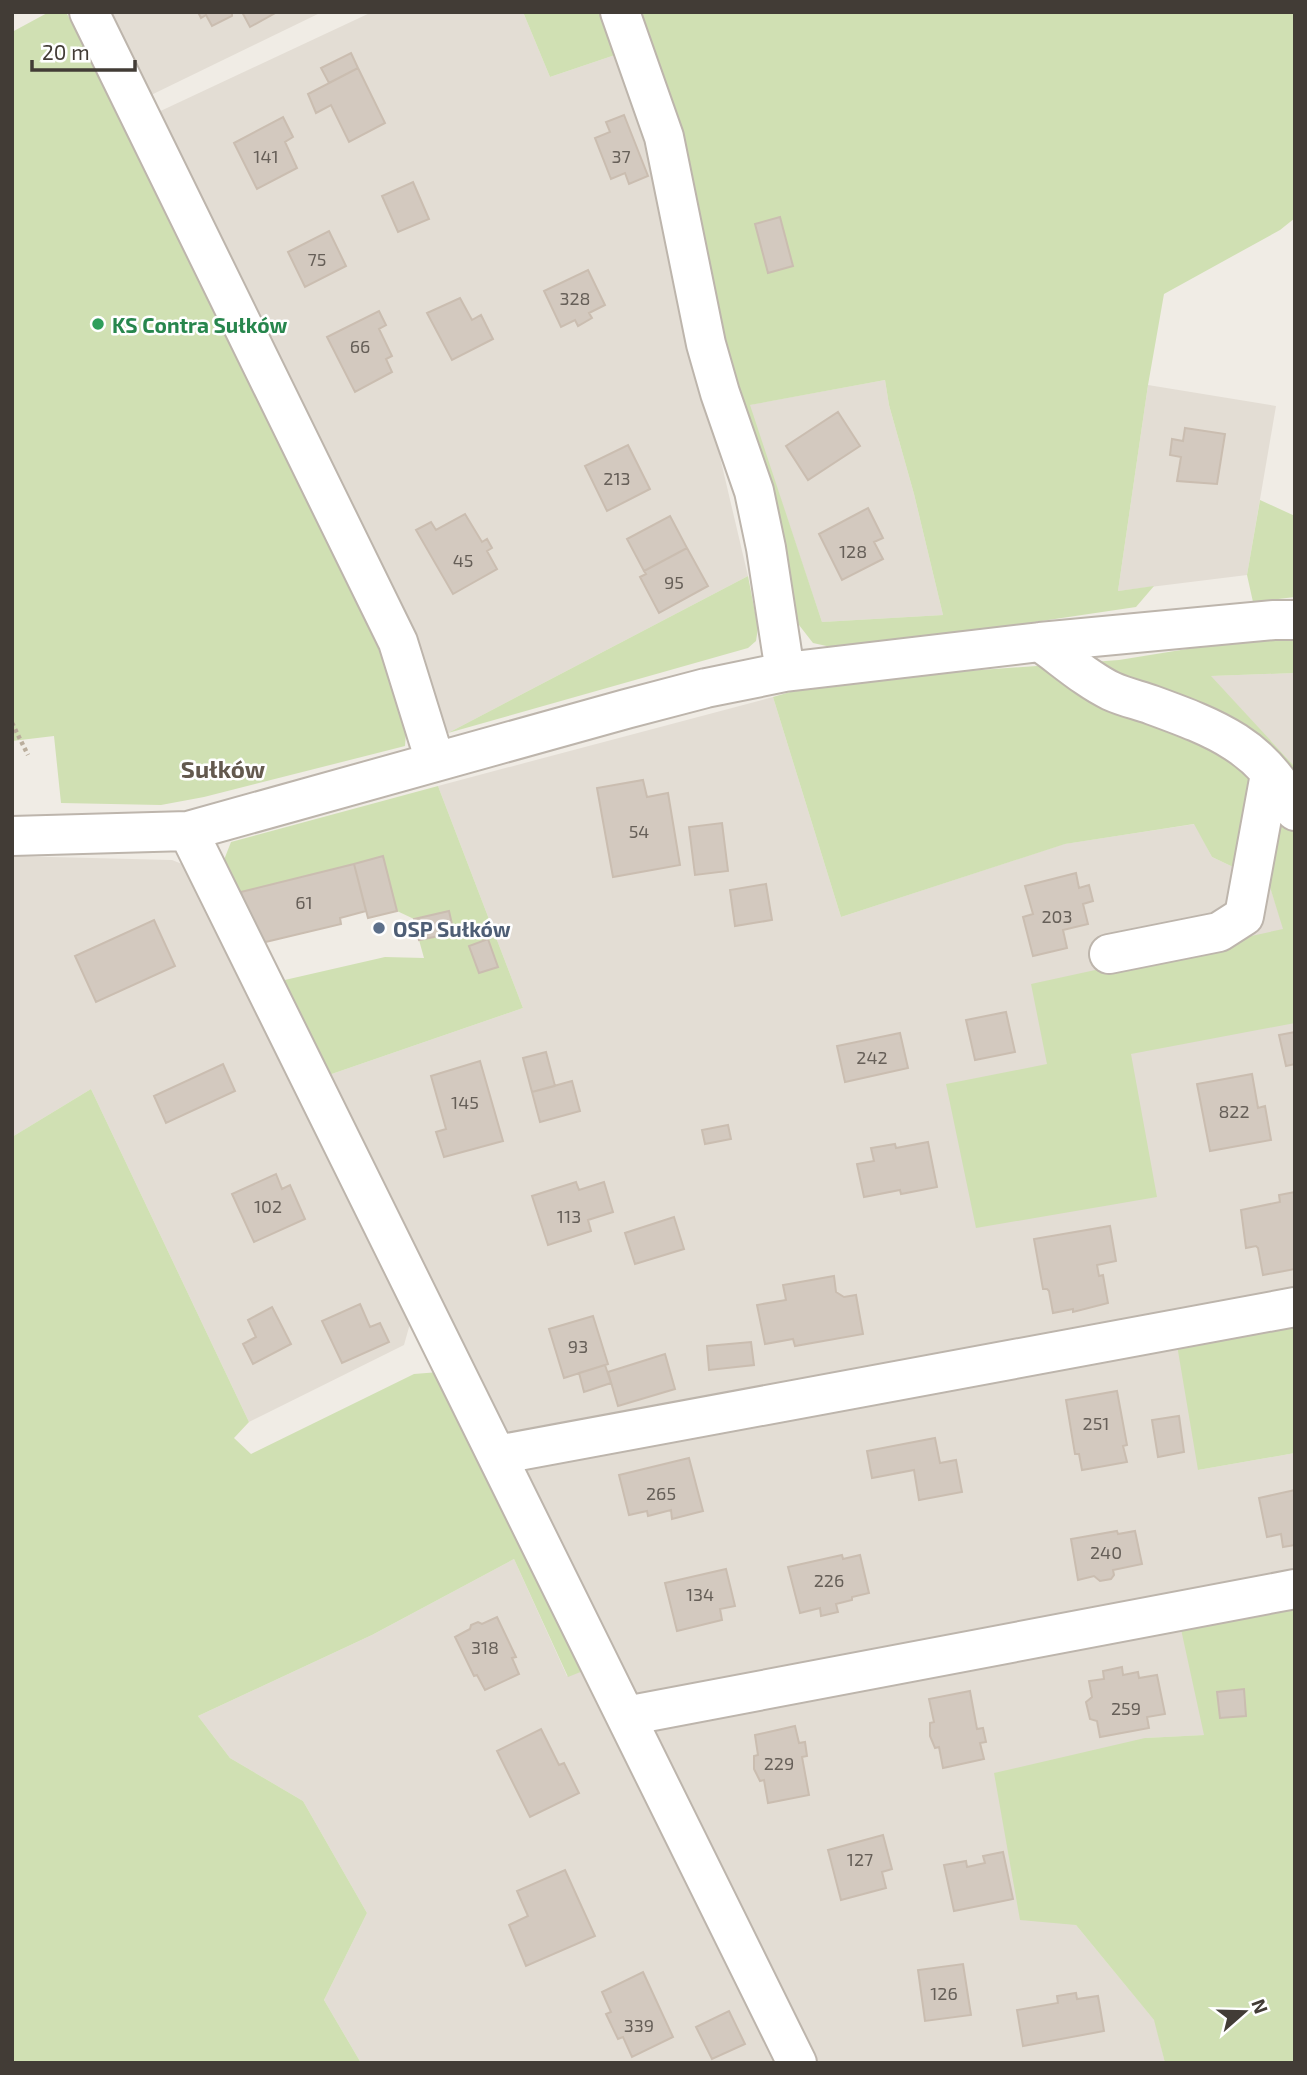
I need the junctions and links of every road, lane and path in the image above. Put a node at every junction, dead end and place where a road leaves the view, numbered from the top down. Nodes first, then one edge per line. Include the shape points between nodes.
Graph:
1 (89, 12) edge
2 (620, 12) edge
3 (1295, 620) edge
4 (1040, 642) junction
5 (785, 672) junction
6 (12, 723) edge
7 (28, 755) dead end
8 (435, 761) junction
9 (1270, 774) junction
10 (1295, 811) edge
11 (188, 831) junction
12 (12, 836) edge
13 (1109, 954) dead end
14 (1295, 1307) edge
15 (497, 1455) junction
16 (1295, 1589) edge
17 (626, 1716) junction
18 (797, 2063) edge

1 - 8 street via 398,642
2 - 5 street via 664,137 706,344 754,491
3 - 4 street
4 - 5 street
4 - 9 street via 1110,690 1228,736 1258,757
5 - 8 street via 679,695
6 - 7 path
8 - 11 street
9 - 10 street
9 - 13 street via 1244,916 1219,932
11 - 12 street
11 - 15 street
14 - 15 street
15 - 17 street
16 - 17 street
17 - 18 street

